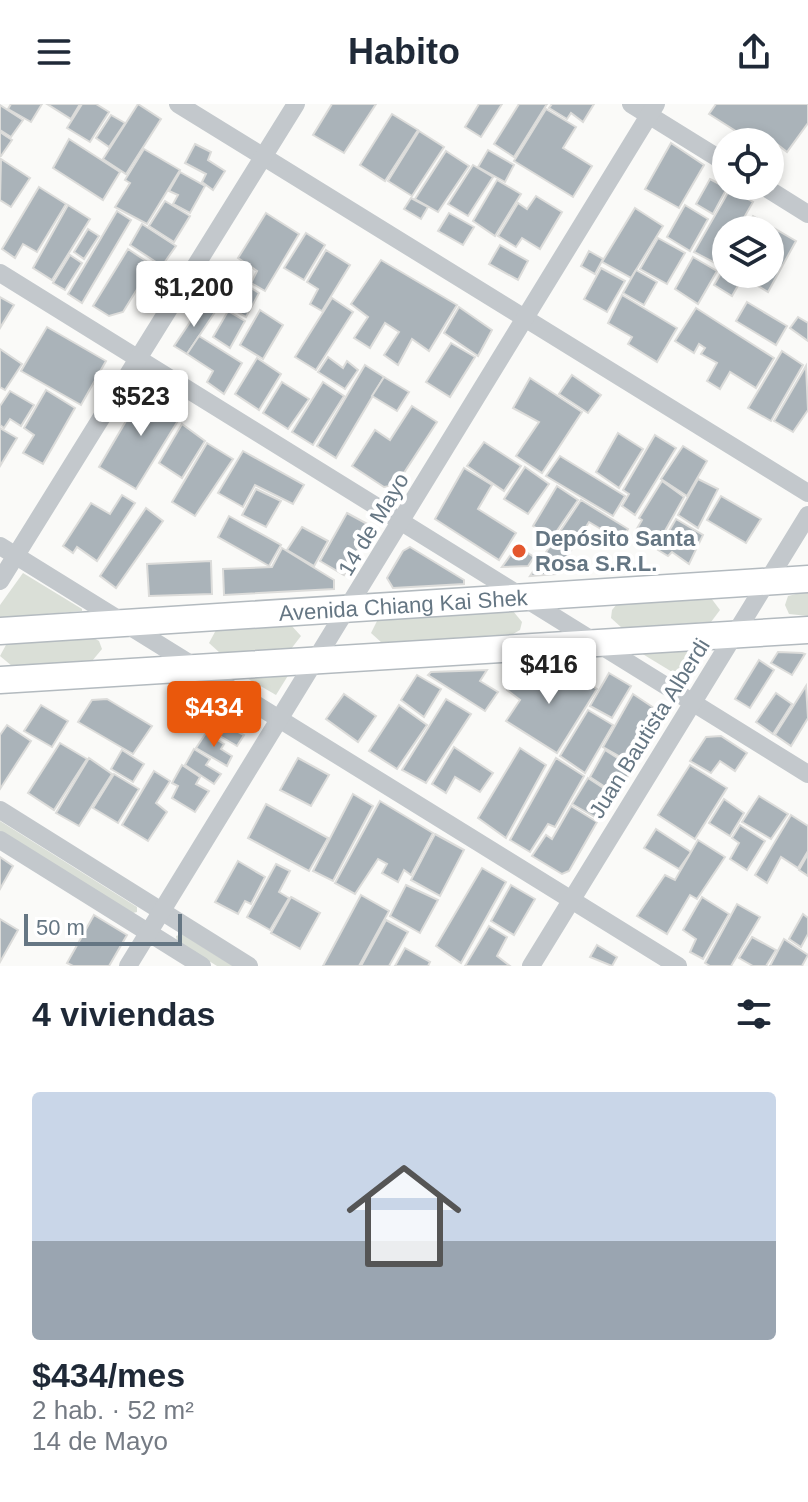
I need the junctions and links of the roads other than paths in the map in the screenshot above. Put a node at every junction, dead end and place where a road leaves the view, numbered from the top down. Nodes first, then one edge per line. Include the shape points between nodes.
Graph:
1 (178, 104) edge
2 (296, 104) edge
3 (631, 104) edge
4 (652, 110) edge
5 (712, 153) edge
6 (264, 157) junction
7 (784, 199) edge
8 (808, 214) edge
9 (0, 273) edge
10 (526, 319) junction
11 (139, 358) junction
12 (808, 493) edge
13 (808, 515) edge
14 (403, 521) junction
15 (0, 546) edge
16 (17, 556) junction
17 (808, 579) edge
18 (0, 581) edge
19 (767, 581) junction
20 (527, 597) junction
21 (349, 609) junction
22 (123, 623) junction
23 (808, 630) edge
24 (0, 631) edge
25 (735, 635) junction
26 (596, 643) junction
27 (316, 660) junction
28 (194, 668) junction
29 (0, 680) edge
30 (694, 702) junction
31 (280, 720) junction
32 (808, 774) edge
33 (0, 810) edge
34 (0, 840) edge
35 (572, 900) junction
36 (161, 911) junction
37 (148, 933) junction
38 (128, 966) edge
39 (202, 966) edge
40 (249, 966) edge
41 (531, 966) edge
42 (678, 966) edge

1 - 6 street
2 - 6 street
3 - 4 street
4 - 5 street
4 - 10 street, 14 de Mayo
6 - 10 street
6 - 11 street
7 - 8 street
9 - 11 street
10 - 12 street
10 - 14 street, 14 de Mayo
11 - 14 street
11 - 16 street
13 - 19 street, Juan Bautista Alberdi
14 - 20 street
14 - 21 street, 14 de Mayo
15 - 16 street
16 - 18 street
16 - 22 street
17 - 19 street, Avenida Chiang Kai Shek
19 - 20 street, Avenida Chiang Kai Shek
19 - 25 street, Juan Bautista Alberdi
20 - 21 street, Avenida Chiang Kai Shek
20 - 26 street
21 - 22 street, Avenida Chiang Kai Shek
21 - 27 street, 14 de Mayo
22 - 24 street, Avenida Chiang Kai Shek
22 - 28 street
23 - 25 street
25 - 26 street
25 - 30 street, Juan Bautista Alberdi
26 - 27 street
26 - 30 street
27 - 28 street
27 - 31 street, 14 de Mayo
28 - 29 street
28 - 31 street
30 - 32 street
30 - 35 street, Juan Bautista Alberdi
31 - 35 street
31 - 36 street, 14 de Mayo
33 - 36 street
34 - 37 street
35 - 41 street, Juan Bautista Alberdi
35 - 42 street
36 - 37 street, 14 de Mayo
36 - 40 street
37 - 38 street, 14 de Mayo
37 - 39 street

